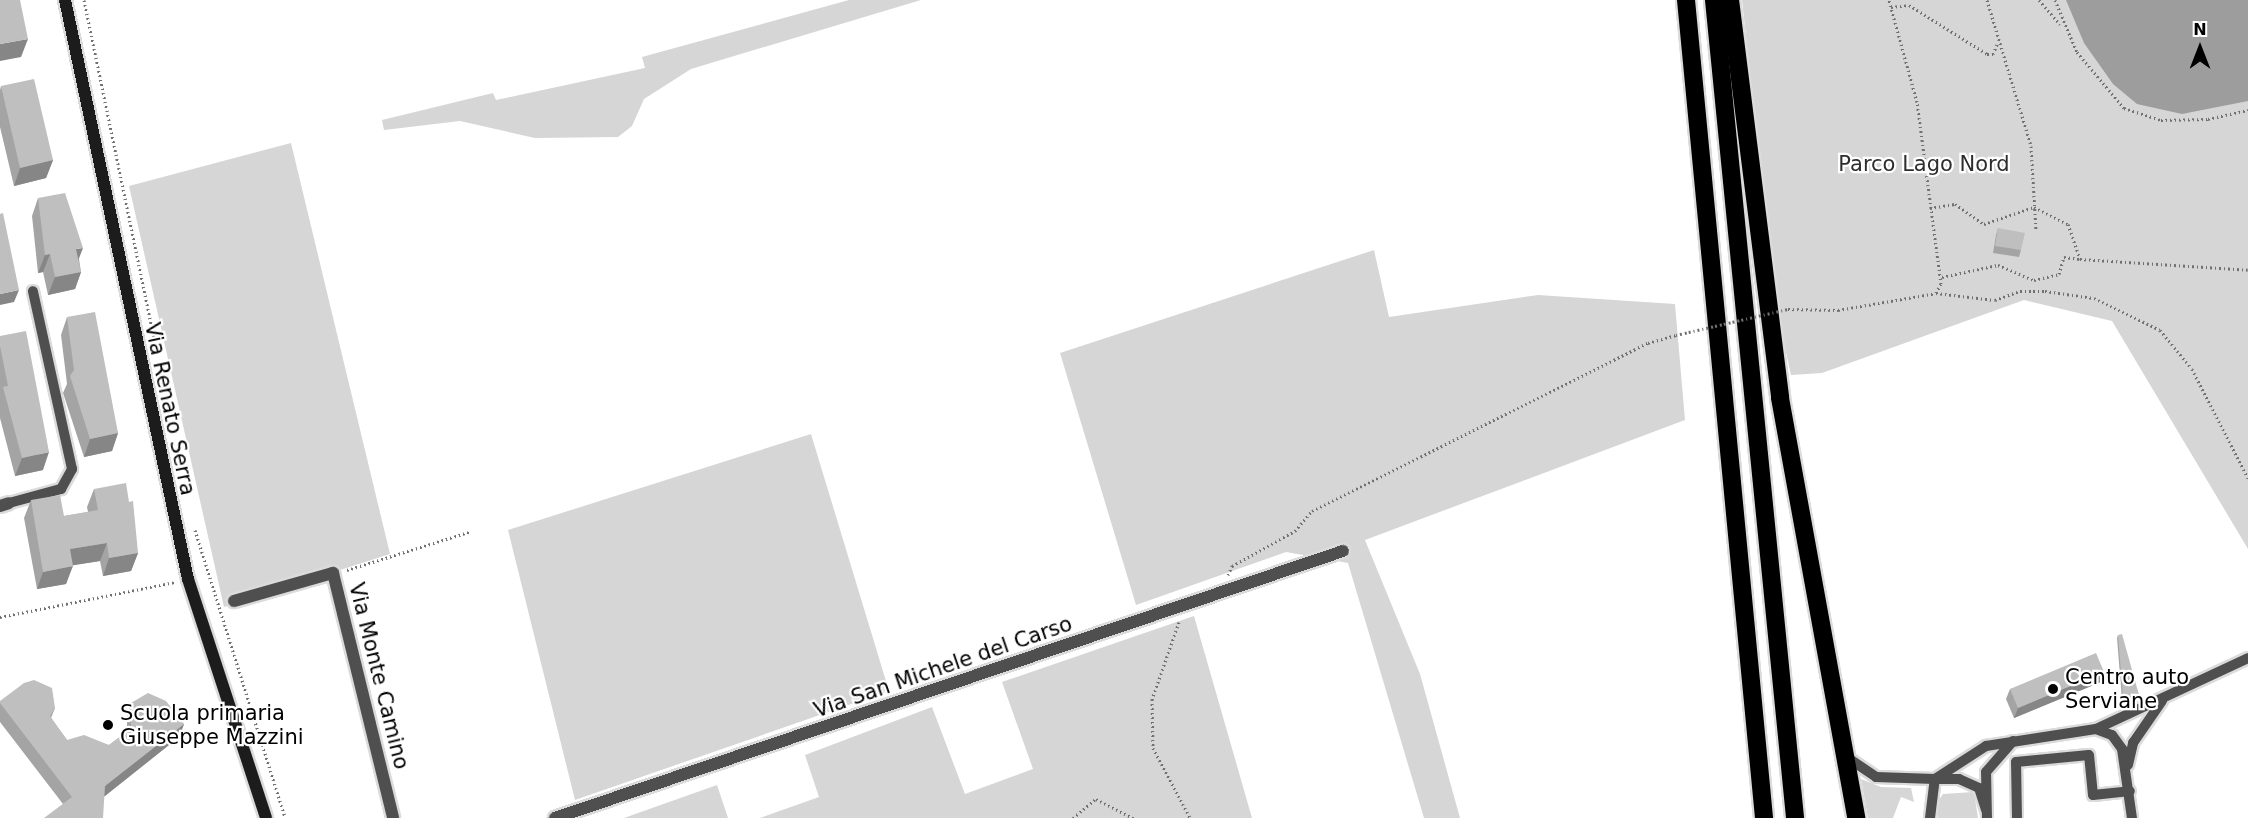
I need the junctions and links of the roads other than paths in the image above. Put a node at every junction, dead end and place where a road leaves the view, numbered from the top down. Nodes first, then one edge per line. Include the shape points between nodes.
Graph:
1 (64, 0) edge
2 (1686, 0) edge
3 (1714, 0) edge
4 (1730, 0) edge
5 (33, 291) dead end
6 (4, 504) edge
7 (1342, 551) dead end
8 (234, 601) dead end
9 (2248, 658) edge
10 (2170, 691) junction
11 (2096, 729) junction
12 (2017, 736) junction
13 (1842, 754) junction
14 (2127, 767) junction
15 (1935, 779) junction
16 (2130, 791) junction
17 (1987, 814) edge
18 (266, 818) edge
19 (393, 818) edge
20 (555, 818) edge
21 (1764, 818) edge
22 (1795, 818) edge
23 (1856, 818) edge
24 (1930, 818) edge
25 (2017, 818) edge
26 (2132, 818) edge

1 - 18 street, Via Renato Serra via 188,579
2 - 21 highway
3 - 22 highway
4 - 13 highway via 1759,257
5 - 6 lane via 72,469 61,489
7 - 20 street, Via San Michele del Carso
8 - 19 street, Via Monte Camino via 333,573
9 - 10 lane
10 - 11 lane
10 - 14 lane via 2145,721
11 - 12 lane
11 - 14 lane via 2112,735
12 - 15 lane via 1986,746
12 - 17 lane via 1997,753 1986,772
13 - 15 lane via 1876,777
13 - 23 highway
14 - 16 lane
15 - 17 lane via 1959,779 1979,788
15 - 24 lane
16 - 25 lane via 2093,795 2089,755 2016,762
16 - 26 lane

